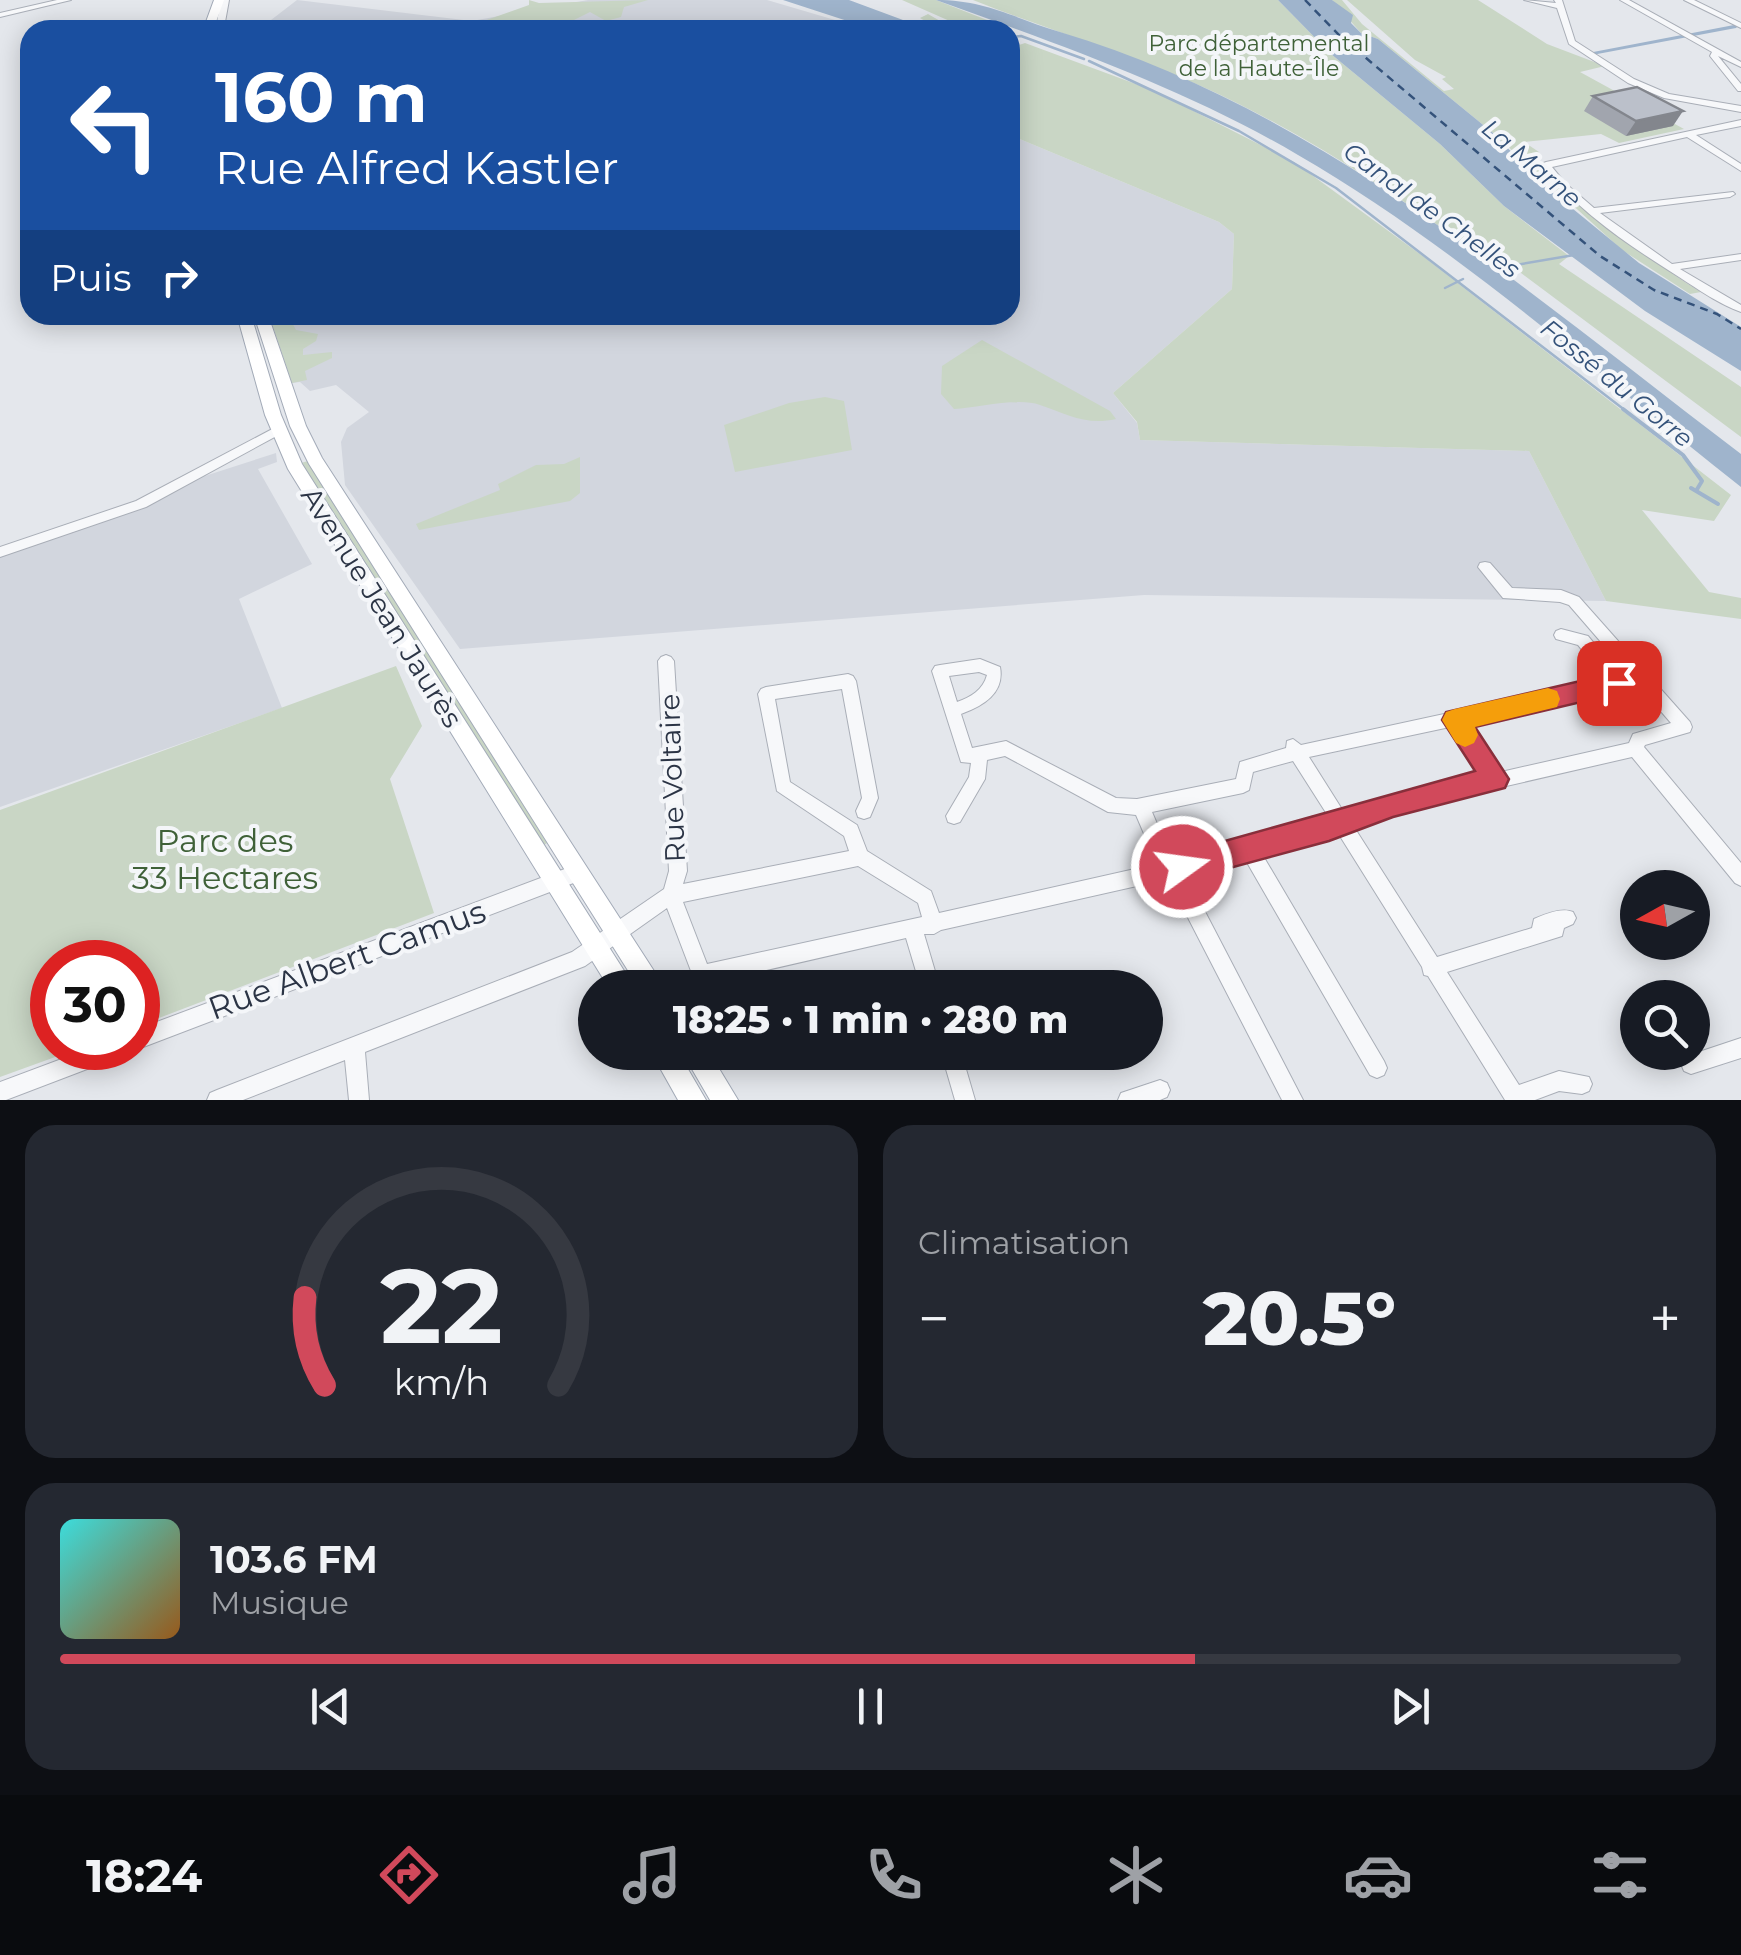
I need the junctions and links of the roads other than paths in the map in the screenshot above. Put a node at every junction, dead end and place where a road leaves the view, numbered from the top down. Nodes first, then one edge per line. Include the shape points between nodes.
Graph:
1 (67, 0) edge
2 (1528, 0) edge
3 (1624, 0) edge
4 (1688, 0) edge
5 (1560, 4) edge
6 (0, 15) edge
7 (1740, 26) edge
8 (1705, 46) junction
9 (1729, 59) junction
10 (1718, 60) junction
11 (1741, 65) edge
12 (1741, 88) edge
13 (1741, 110) edge
14 (1741, 123) edge
15 (1689, 134) junction
16 (1544, 166) joint
17 (1741, 168) edge
18 (1730, 194) dead end
19 (1595, 211) junction
20 (1741, 257) edge
21 (1672, 268) junction
22 (1741, 309) edge
23 (247, 325) edge
24 (264, 325) edge
25 (278, 430) junction
26 (0, 552) edge
27 (1485, 567) dead end
28 (1561, 635) dead end
29 (666, 661) dead end
30 (1619, 683) junction
31 (952, 710) dead end
32 (1644, 713) dead end
33 (1455, 720) junction
34 (1635, 748) junction
35 (1295, 750) junction
36 (980, 754) junction
37 (1496, 779) junction
38 (1141, 806) junction
39 (954, 816) dead end
40 (858, 821) junction
41 (1339, 824) junction
42 (1250, 850) junction
43 (860, 857) junction
44 (1172, 870) junction
45 (1741, 876) edge
46 (567, 878) junction
47 (671, 895) junction
48 (934, 924) junction
49 (1562, 924) dead end
50 (914, 930) junction
51 (607, 940) junction
52 (1431, 968) junction
53 (617, 970) edge
54 (636, 970) edge
55 (689, 970) edge
56 (728, 970) edge
57 (926, 970) edge
58 (160, 1031) edge
59 (354, 1045) junction
60 (1741, 1048) edge
61 (1710, 1058) edge
62 (1377, 1068) dead end
63 (58, 1070) edge
64 (675, 1070) edge
65 (706, 1070) edge
66 (956, 1070) edge
67 (1582, 1084) dead end
68 (1160, 1090) dead end
69 (0, 1092) edge
70 (1516, 1098) edge
71 (217, 1100) edge
72 (359, 1100) edge
73 (693, 1100) edge
74 (725, 1100) edge
75 (965, 1100) edge
76 (1128, 1100) edge
77 (1293, 1100) edge

1 - 6 street
2 - 5 street
3 - 8 street
4 - 7 street
5 - 13 street via 1572,42 1638,85
8 - 9 street
8 - 10 street
9 - 10 street
9 - 11 street
10 - 12 street
14 - 15 street
15 - 16 street
15 - 17 street
16 - 19 street
18 - 19 street
19 - 21 street
20 - 21 street
21 - 22 street
23 - 25 main road, Avenue Jean Jaurès
24 - 46 main road, Avenue Jean Jaurès via 315,460
25 - 26 street via 142,504
25 - 46 main road, Avenue Jean Jaurès via 413,658
27 - 34 street via 1508,594 1574,601 1684,727 1638,739
28 - 30 street via 1583,640
29 - 47 street, Rue Voltaire via 678,871
30 - 32 street
30 - 33 street
31 - 36 street via 967,756
33 - 35 street
33 - 37 street
34 - 37 street
34 - 45 street
35 - 38 street via 1246,767 1243,784
35 - 41 street
36 - 38 street via 1006,748 1114,806
36 - 39 street via 977,779
37 - 41 street
38 - 44 street
40 - 40 street via 870,798 848,681 766,694 783,786
40 - 43 street
41 - 42 street
41 - 52 street
42 - 44 street
42 - 62 street
43 - 47 street
43 - 48 street via 925,897
44 - 48 street
44 - 77 street
46 - 51 main road
46 - 58 street, Rue Albert Camus
47 - 51 street
47 - 55 street
48 - 50 street
49 - 52 street
50 - 56 street
50 - 57 street
51 - 53 main road
51 - 54 main road
51 - 59 street via 578,960
52 - 70 street
59 - 71 street
59 - 72 street
60 - 61 street
63 - 69 street
64 - 73 main road
65 - 74 main road
66 - 75 street
67 - 70 street via 1558,1081
68 - 76 street

